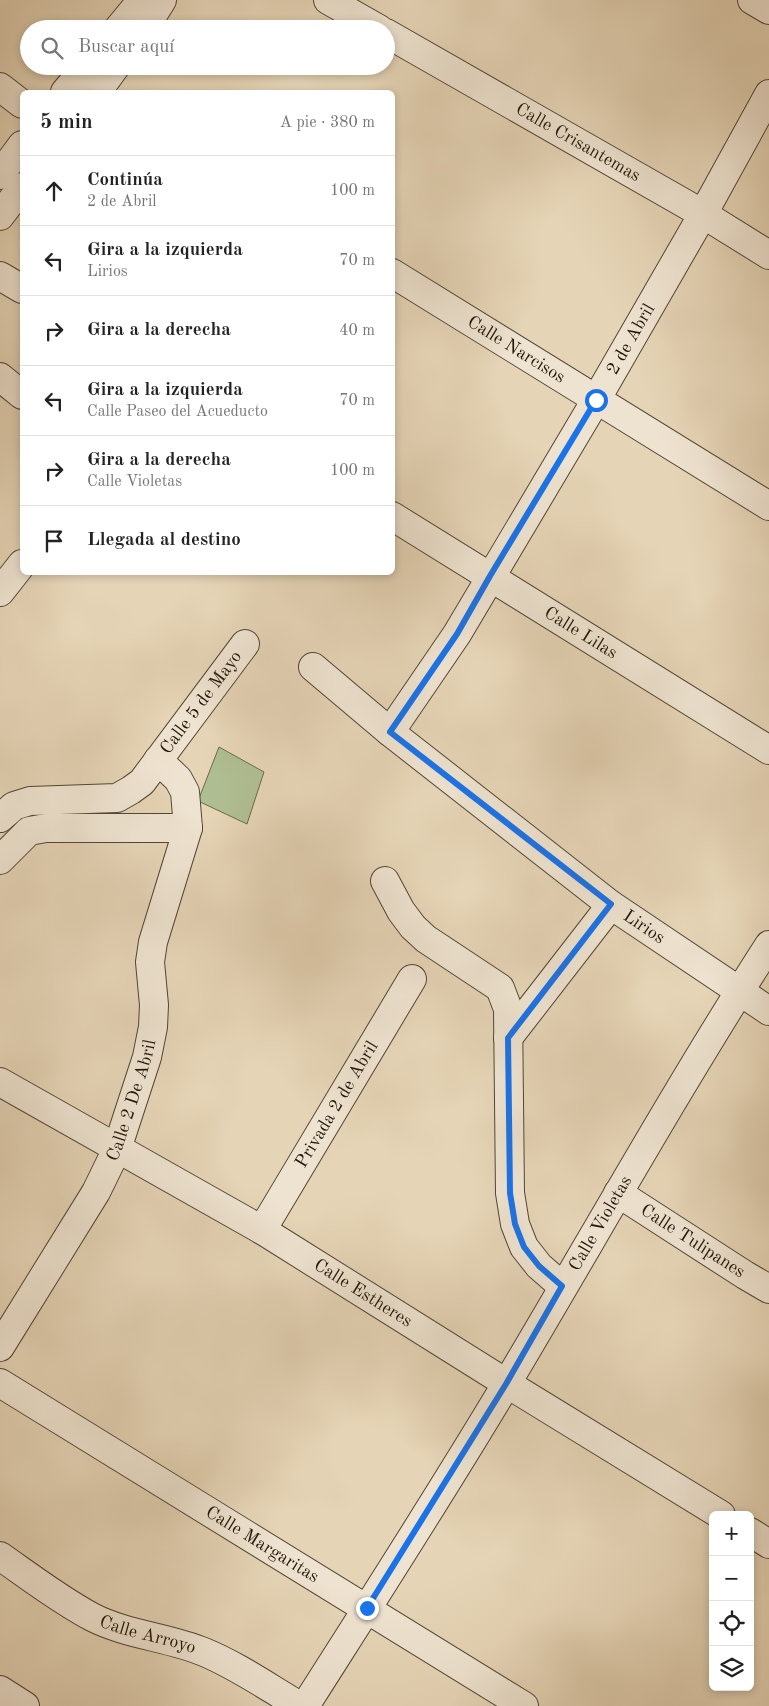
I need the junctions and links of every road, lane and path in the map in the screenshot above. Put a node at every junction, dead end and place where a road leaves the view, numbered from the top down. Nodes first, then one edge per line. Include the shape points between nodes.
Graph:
1 (142, 0) edge
2 (162, 0) edge
3 (328, 0) edge
4 (752, 0) edge
5 (769, 10) edge
6 (125, 20) edge
7 (150, 20) edge
8 (363, 20) edge
9 (395, 38) edge
10 (107, 75) edge
11 (97, 85) edge
12 (0, 87) edge
13 (74, 90) edge
14 (769, 94) edge
15 (20, 102) edge
16 (20, 149) edge
17 (0, 175) edge
18 (20, 190) edge
19 (703, 214) junction
20 (0, 216) edge
21 (769, 255) edge
22 (395, 275) edge
23 (0, 276) edge
24 (20, 288) edge
25 (0, 377) edge
26 (20, 393) edge
27 (596, 400) junction
28 (769, 506) edge
29 (395, 518) edge
30 (20, 567) edge
31 (490, 576) junction
32 (0, 592) edge
33 (245, 644) dead end
34 (313, 667) dead end
35 (390, 732) junction
36 (769, 750) edge
37 (158, 760) junction
38 (0, 818) edge
39 (188, 828) junction
40 (0, 860) edge
41 (385, 881) dead end
42 (611, 904) junction
43 (769, 945) edge
44 (412, 979) dead end
45 (739, 992) junction
46 (769, 1011) edge
47 (508, 1038) junction
48 (0, 1082) edge
49 (117, 1149) junction
50 (618, 1193) junction
51 (262, 1230) junction
52 (562, 1286) junction
53 (769, 1289) edge
54 (0, 1347) edge
55 (0, 1383) edge
56 (506, 1384) junction
57 (714, 1511) edge
58 (754, 1535) edge
59 (769, 1544) edge
60 (0, 1556) edge
61 (367, 1608) junction
62 (0, 1690) edge
63 (25, 1706) edge
64 (300, 1706) edge
65 (305, 1706) edge
66 (524, 1706) edge

1 - 6 street
2 - 7 street
3 - 8 street
4 - 5 street
9 - 19 street, Calle Crisantemas
10 - 11 street
11 - 13 street
12 - 15 street
14 - 19 street, 2 de Abril
16 - 17 street
18 - 20 street
19 - 21 street, Calle Crisantemas
19 - 27 street, 2 de Abril
22 - 27 street, Calle Narcisos
23 - 24 street
25 - 26 street
27 - 28 street, Calle Narcisos
27 - 31 street, 2 de Abril
29 - 31 street, Calle Lilas
30 - 32 street
31 - 35 street, 2 de Abril via 457,634
31 - 36 street, Calle Lilas
33 - 37 street, Calle 5 de Mayo
34 - 35 street, Lirios
35 - 42 street, Lirios
37 - 38 street, Calle 5 de Mayo via 142,782 116,798 30,801 14,806
37 - 39 street via 178,778 185,792
39 - 40 street via 46,828 29,831
39 - 49 street, Calle 2 De Abril via 153,942 150,962 153,1027 147,1057
41 - 47 street via 413,927 500,988 508,1009
42 - 45 street, Lirios
42 - 47 street
43 - 45 street, Calle Violetas
44 - 51 street, Privada 2 de Abril
45 - 46 street, Lirios
45 - 50 street, Calle Violetas
47 - 52 street via 510,1193 515,1224 524,1247 539,1266
48 - 49 street, Calle Estheres
49 - 51 street, Calle Estheres
49 - 54 street, Calle 2 De Abril via 96,1192
50 - 52 street, Calle Violetas
50 - 53 street, Calle Tulipanes
51 - 56 street, Calle Estheres
52 - 56 street, Calle Violetas
55 - 61 street, Calle Margaritas
56 - 57 street, Calle Estheres
56 - 61 street, Calle Violetas
58 - 59 street
60 - 64 street, Calle Arroyo via 93,1617 203,1651
61 - 65 street, Calle Violetas
61 - 66 street, Calle Margaritas
62 - 63 street

